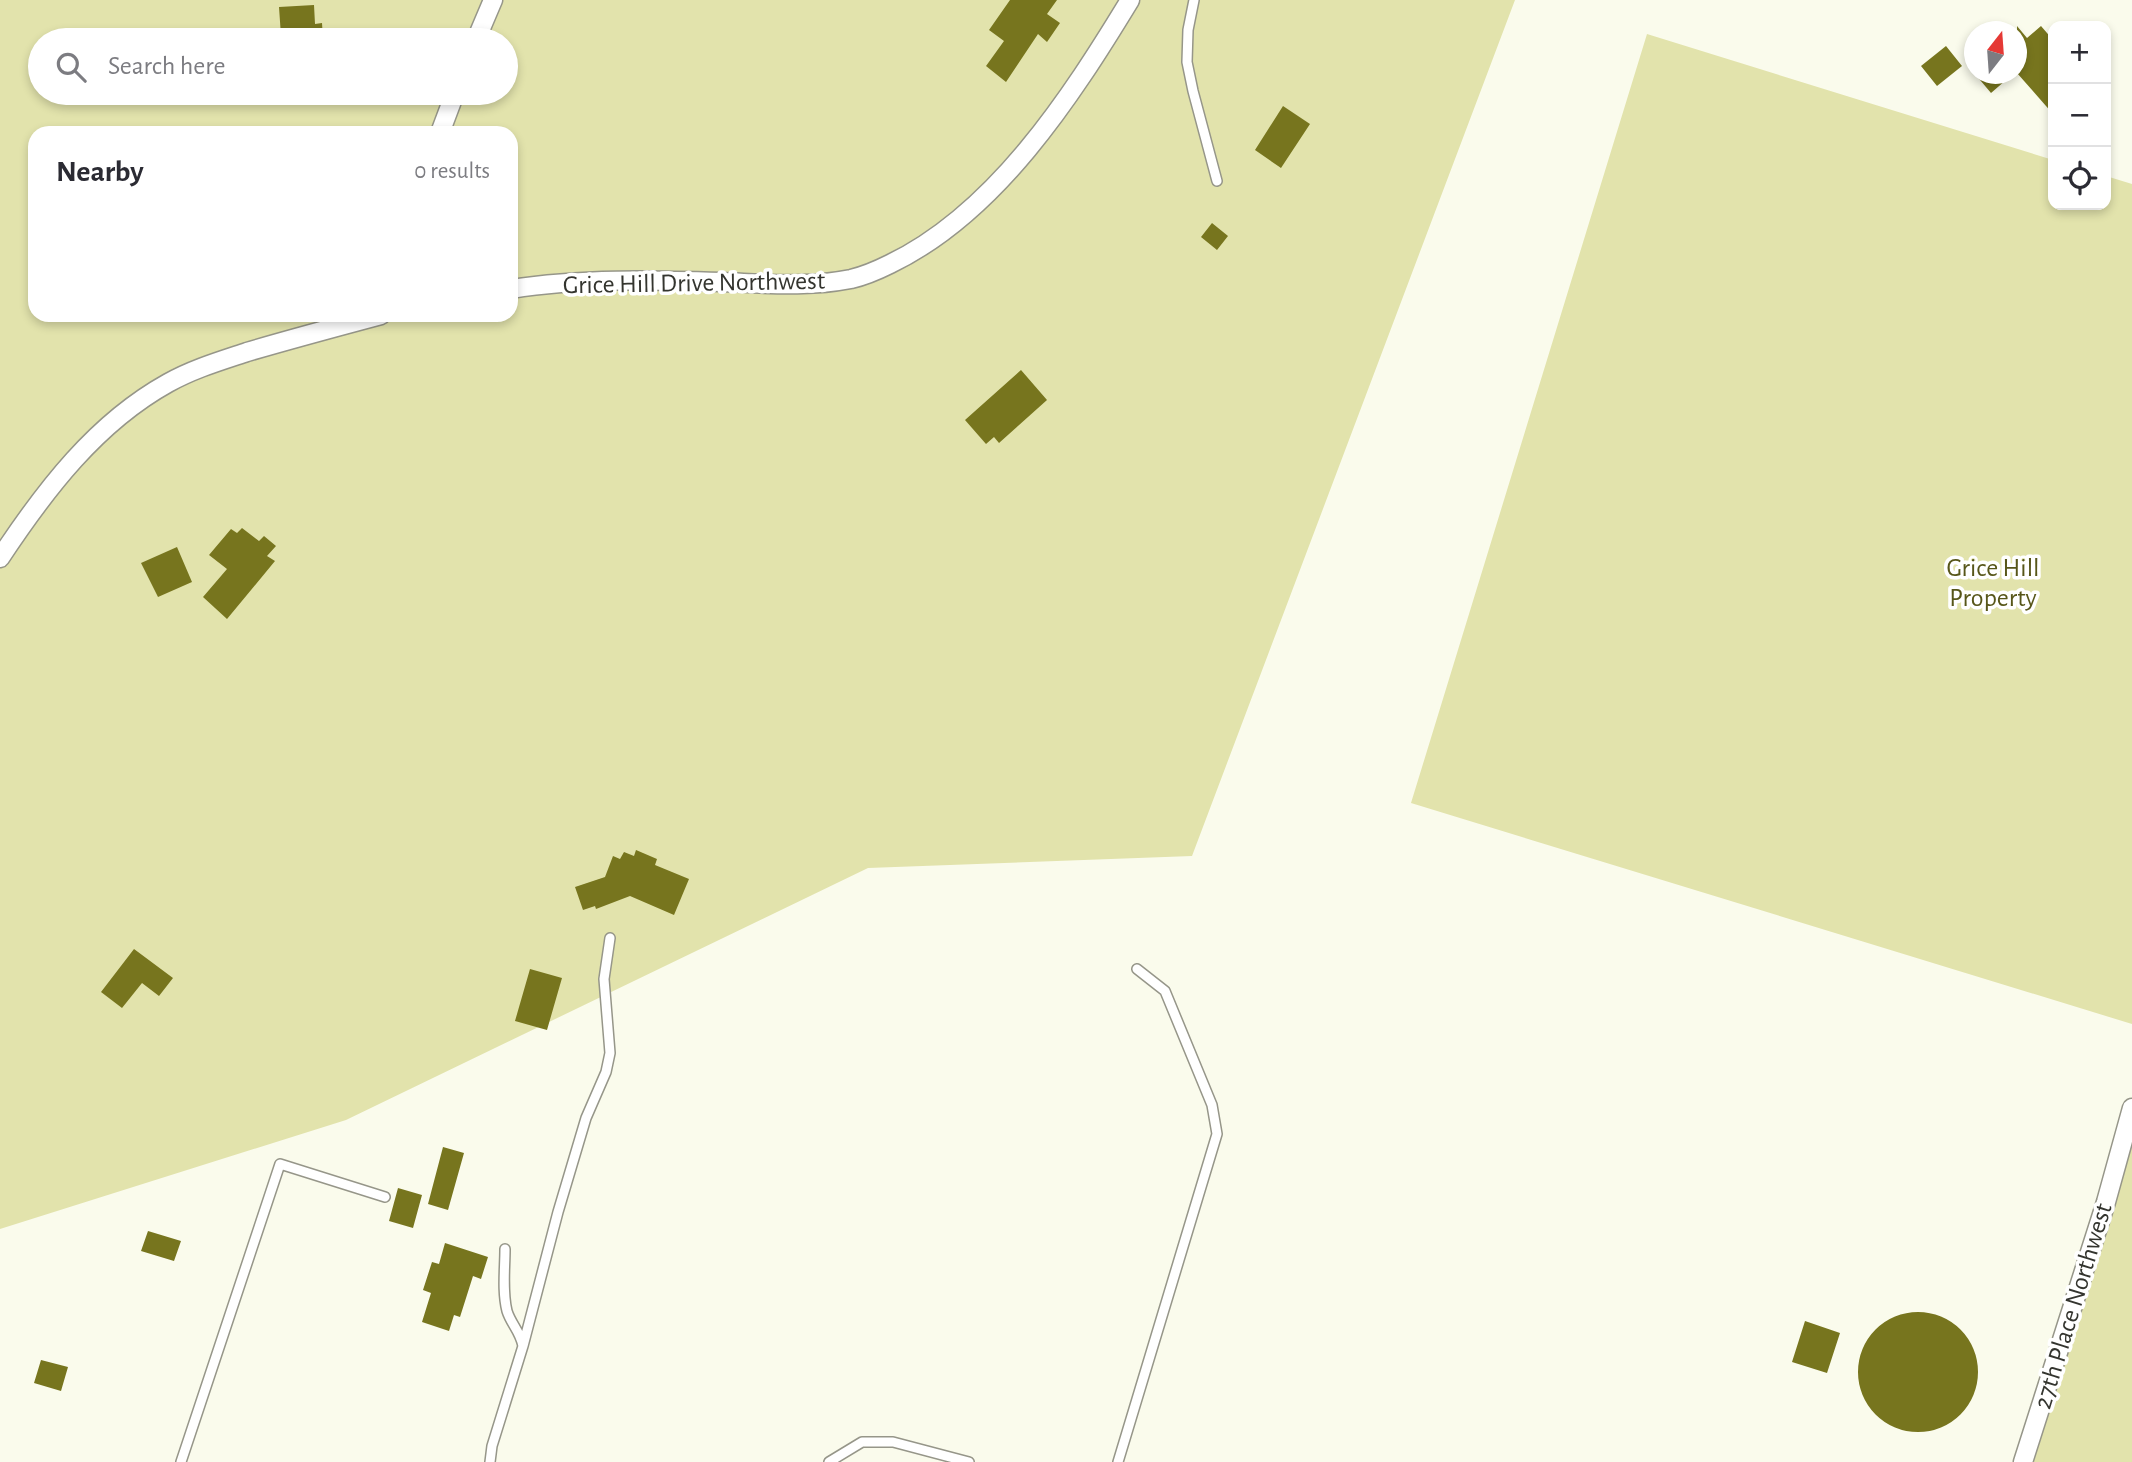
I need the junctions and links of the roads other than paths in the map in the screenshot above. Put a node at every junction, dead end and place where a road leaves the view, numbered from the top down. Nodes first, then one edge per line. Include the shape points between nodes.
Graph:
1 (493, 0) edge
2 (1130, 0) edge
3 (1195, 0) edge
4 (481, 28) edge
5 (450, 105) edge
6 (443, 126) edge
7 (1217, 181) dead end
8 (518, 288) edge
9 (356, 322) edge
10 (0, 558) edge
11 (610, 938) dead end
12 (1137, 969) dead end
13 (2132, 1108) edge
14 (385, 1197) dead end
15 (505, 1249) dead end
16 (523, 1346) junction
17 (181, 1462) edge
18 (490, 1462) edge
19 (829, 1462) edge
20 (970, 1462) edge
21 (1118, 1462) edge
22 (2023, 1462) edge

1 - 4 street
2 - 8 street, Grice Hill Drive Northwest via 1030,146 947,230 902,258 853,279 802,285 656,280
3 - 7 lane via 1187,62
5 - 6 street
9 - 10 street via 209,364 169,382 118,415 86,445
11 - 16 lane via 604,979 610,1053 606,1072 586,1118
12 - 21 lane via 1165,991 1212,1105 1217,1134
13 - 22 street, 27th Place Northwest
14 - 17 lane via 280,1164
15 - 16 lane via 508,1312
16 - 18 lane
19 - 20 lane via 862,1442 893,1442

